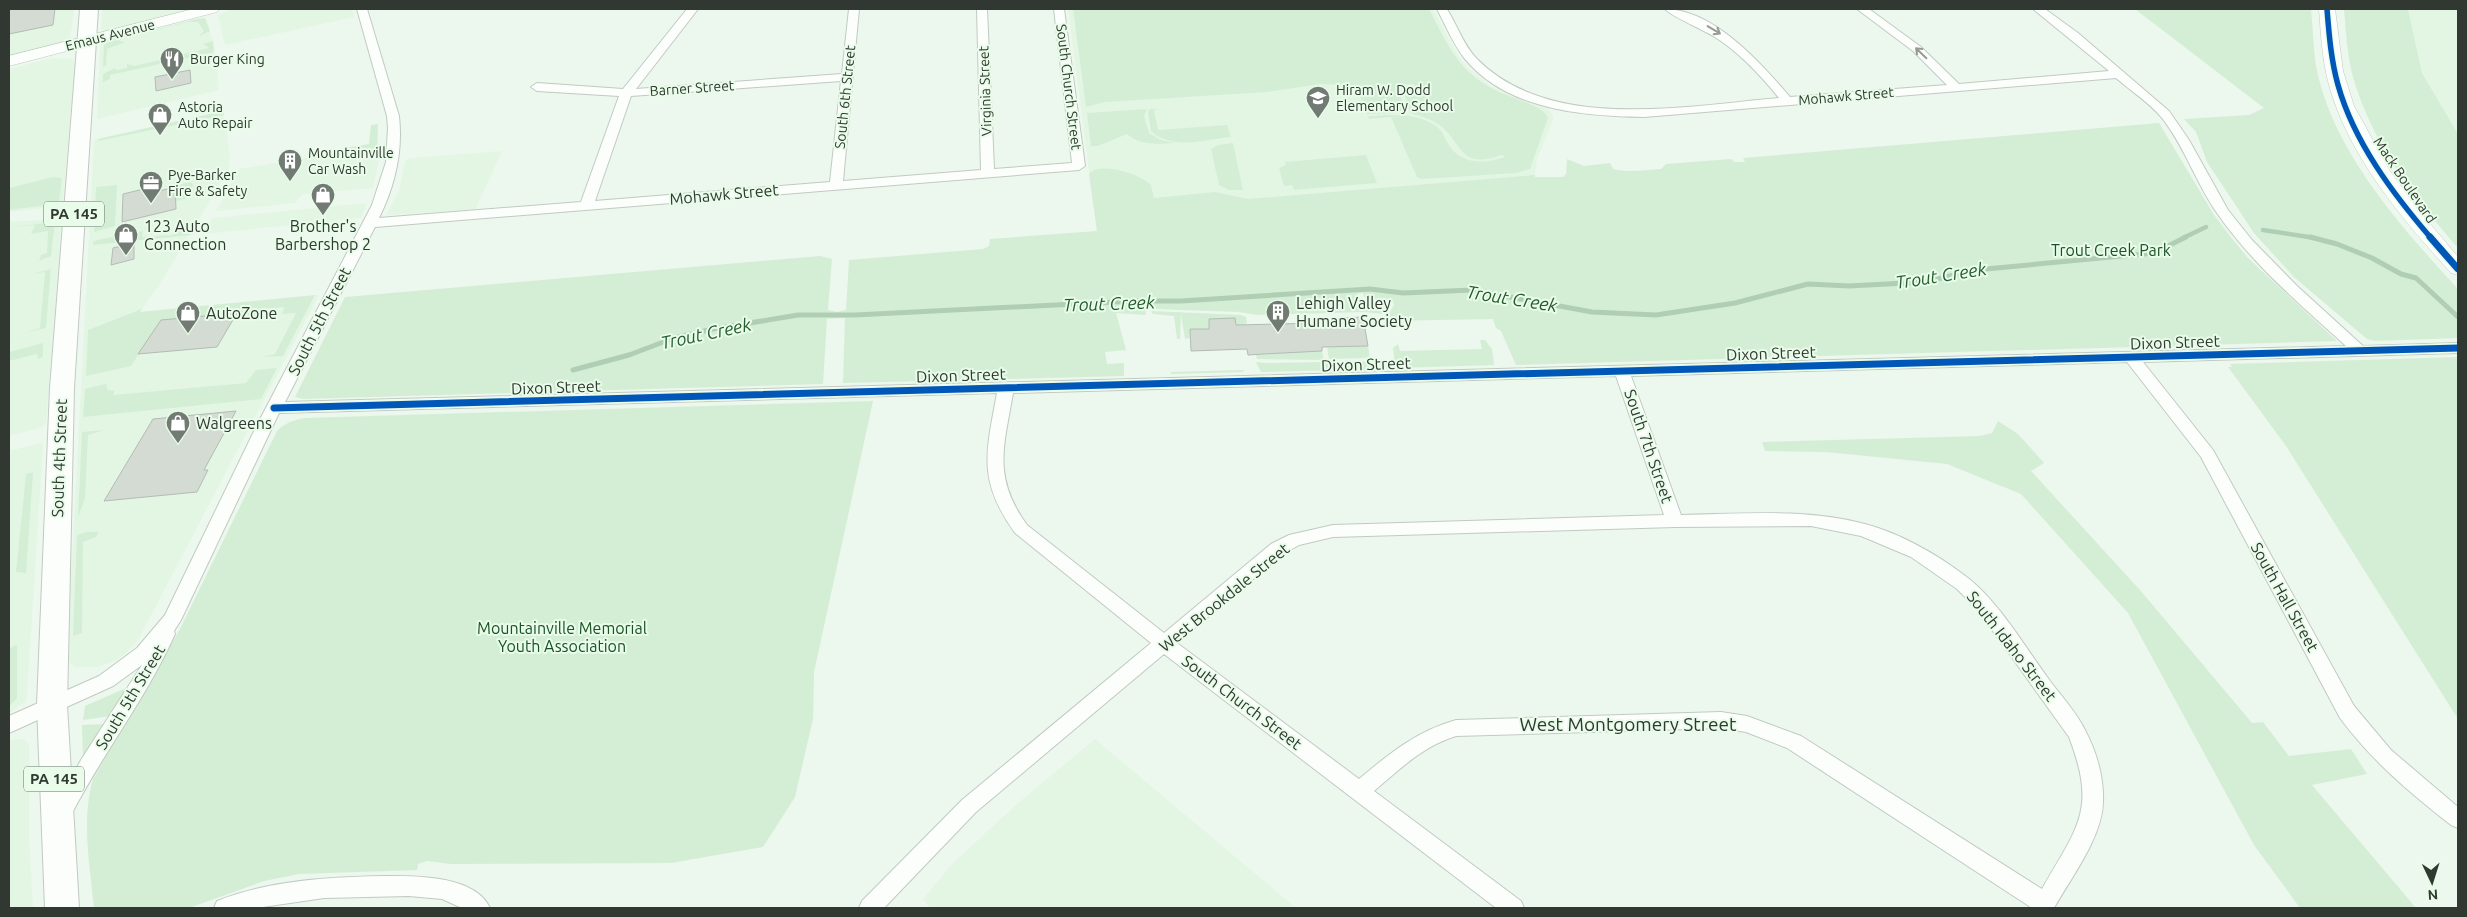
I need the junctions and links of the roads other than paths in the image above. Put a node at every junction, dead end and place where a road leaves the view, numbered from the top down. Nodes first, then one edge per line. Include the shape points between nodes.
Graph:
1 (89, 9) edge
2 (211, 9) edge
3 (362, 9) edge
4 (693, 9) edge
5 (854, 9) edge
6 (982, 9) edge
7 (1060, 9) edge
8 (1442, 9) edge
9 (1670, 9) edge
10 (1862, 9) edge
11 (2038, 9) edge
12 (2327, 9) edge
13 (86, 41) junction
14 (9, 61) edge
15 (2121, 74) junction
16 (847, 77) junction
17 (537, 87) dead end
18 (1956, 88) junction
19 (626, 93) junction
20 (1786, 101) junction
21 (1079, 166) joint
22 (988, 173) junction
23 (836, 185) junction
24 (587, 205) junction
25 (370, 223) junction
26 (2458, 269) edge
27 (2458, 348) edge
28 (2360, 351) junction
29 (2131, 357) junction
30 (1622, 371) junction
31 (1006, 388) junction
32 (274, 408) junction
33 (1675, 521) junction
34 (172, 620) junction
35 (1165, 644) junction
36 (52, 705) junction
37 (9, 725) edge
38 (1360, 791) junction
39 (2458, 818) edge
40 (56, 825) junction
41 (2045, 906) edge
42 (62, 908) edge
43 (225, 908) edge
44 (479, 908) edge
45 (870, 908) edge
46 (1513, 908) edge

1 - 13 main road, South 4th Street / PA 145
2 - 13 main road, Emaus Avenue
3 - 25 street, South 5th Street via 396,135 388,180
4 - 19 street
5 - 16 street, South 6th Street
6 - 22 street, Virginia Street
7 - 21 street, South Church Street
8 - 20 street, Mohawk Street via 1466,52 1483,71 1510,88 1571,108 1644,113
9 -> 20 street via 1711,29 1746,54
18 -> 10 street via 1917,49
11 - 15 street
12 - 26 main road, Mack Boulevard via 2334,69 2345,105 2391,186 2412,216
13 - 14 main road, Emaus Avenue
13 - 36 main road, South 4th Street / PA 145 via 62,388
15 - 18 street, Mohawk Street
15 - 28 street via 2174,125 2222,211 2247,243
16 - 19 street, Barner Street
16 - 23 street, South 6th Street
17 - 19 street, Barner Street
18 - 20 street, Mohawk Street
19 - 24 street
21 - 22 street, Mohawk Street
22 - 23 street, Mohawk Street
23 - 24 street, Mohawk Street
24 - 25 street, Mohawk Street
25 - 32 street, South 5th Street
27 - 28 street, Dixon Street
28 - 29 street, Dixon Street
29 - 30 street, Dixon Street
29 - 39 street, South Hall Street via 2207,454 2364,736 2390,764
30 - 31 street, Dixon Street
30 - 33 street, South 7th Street
31 - 32 street, Dixon Street
31 - 35 street, South Church Street via 994,470 999,496 1008,513 1021,529
32 - 34 street, South 5th Street
33 - 35 street, West Brookdale Street via 1315,534 1277,549
33 - 41 street, South Idaho Street via 1811,520 1864,530 1917,552 1941,566 1976,597 2072,725 2088,756 2094,780 2094,804 2089,825
34 - 36 street, South 5th Street via 144,653 122,670 106,681
34 - 40 street, South 5th Street via 159,652 72,790
35 - 38 street, South Church Street
35 - 45 street, West Brookdale Street via 969,806
36 - 37 street, South 5th Street
36 - 40 main road, South 4th Street / PA 145
38 - 41 street, West Montgomery Street via 1420,741 1456,728 1712,720 1747,724 1794,742
38 - 46 street, South Church Street
40 - 42 main road, South 4th Street / PA 145
43 - 44 street via 276,894 324,887 422,886 448,891

